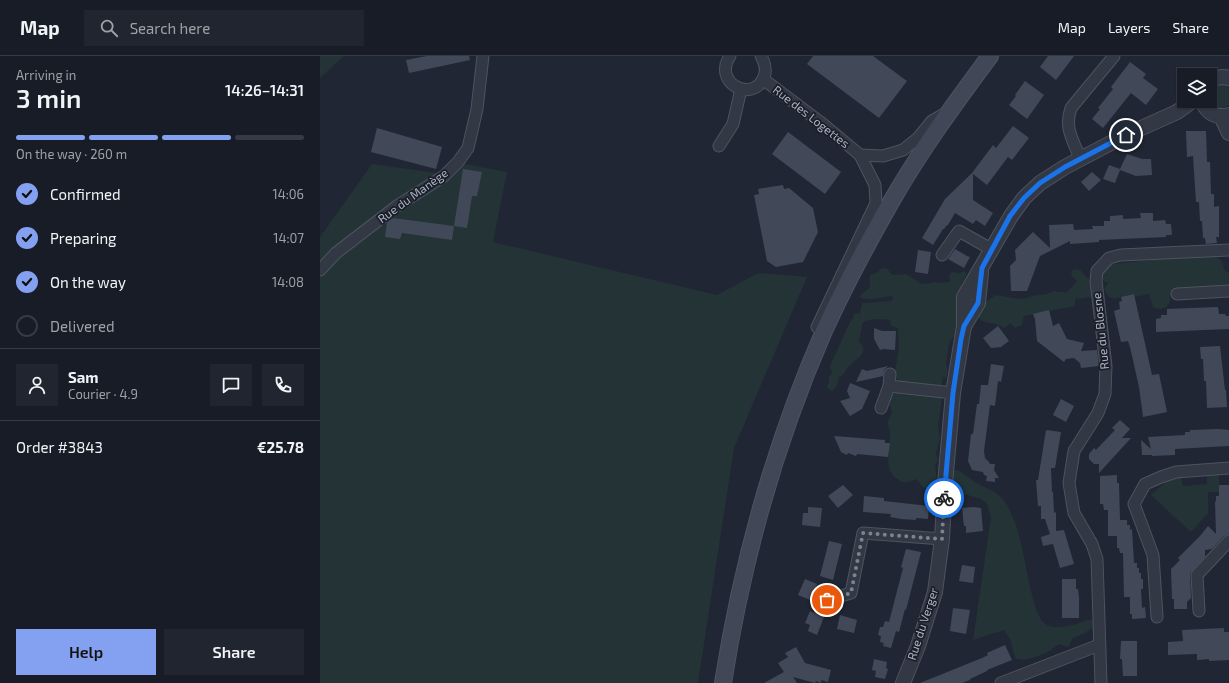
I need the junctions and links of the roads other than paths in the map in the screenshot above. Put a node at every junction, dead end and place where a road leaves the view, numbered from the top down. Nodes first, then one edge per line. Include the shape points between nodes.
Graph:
1 (483, 56) edge
2 (730, 56) edge
3 (761, 56) edge
4 (990, 56) edge
5 (1114, 56) edge
6 (1217, 77) edge
7 (1229, 78) edge
8 (763, 79) junction
9 (741, 89) junction
10 (1182, 108) edge
11 (1193, 108) edge
12 (1208, 108) edge
13 (949, 112) junction
14 (1177, 112) junction
15 (1225, 115) edge
16 (1229, 133) edge
17 (719, 146) dead end
18 (860, 154) junction
19 (1080, 158) junction
20 (991, 249) junction
21 (1229, 250) edge
22 (942, 254) dead end
23 (320, 270) edge
24 (1229, 291) edge
25 (1177, 294) dead end
26 (890, 374) dead end
27 (802, 386) junction
28 (888, 386) junction
29 (953, 393) junction
30 (881, 408) dead end
31 (1229, 468) edge
32 (942, 539) junction
33 (1229, 541) edge
34 (827, 600) dead end
35 (1199, 611) dead end
36 (1157, 616) dead end
37 (1099, 645) junction
38 (723, 683) edge
39 (903, 683) edge
40 (1002, 683) edge
41 (1101, 683) edge

1 - 23 street, Rue du Manège via 477,109 468,148 458,162 444,176 397,206 336,253
2 - 9 street via 725,65 726,76 732,84
3 - 8 street via 766,70
4 - 13 main road
5 - 19 street via 1070,108 1068,114 1068,131
6 - 7 street
8 - 9 street via 754,88
8 - 18 street, Rue des Logettes
9 - 17 street via 733,124
10 - 14 street, Rue du Verger
11 - 14 street, Rue du Verger
12 - 15 street via 1216,116
13 - 18 street via 932,121 904,150 883,156
13 - 27 main road via 892,201 862,255 826,326
14 - 19 street, Rue du Verger
15 - 16 street
18 - 27 street via 875,185 876,203 817,328 808,354
19 - 20 street, Rue du Verger via 1040,183 1024,198
20 - 22 street via 959,231
20 - 29 street, Rue du Verger via 982,268 978,303 964,326
21 - 37 street, Rue du Blosne via 1120,255 1109,258 1097,271 1096,282 1106,366 1104,394 1098,412 1074,451 1069,482 1074,513 1092,544 1097,559
24 - 25 street
26 - 28 street
27 - 38 main road via 759,513 746,563
28 - 29 street
28 - 30 street
29 - 32 street, Rue du Verger
31 - 36 street via 1176,472 1161,477 1145,484 1134,504 1153,555
32 - 34 street via 863,533 851,593
32 - 39 street, Rue du Verger via 935,592
33 - 35 street via 1197,576
37 - 40 street
37 - 41 street, Rue du Blosne

